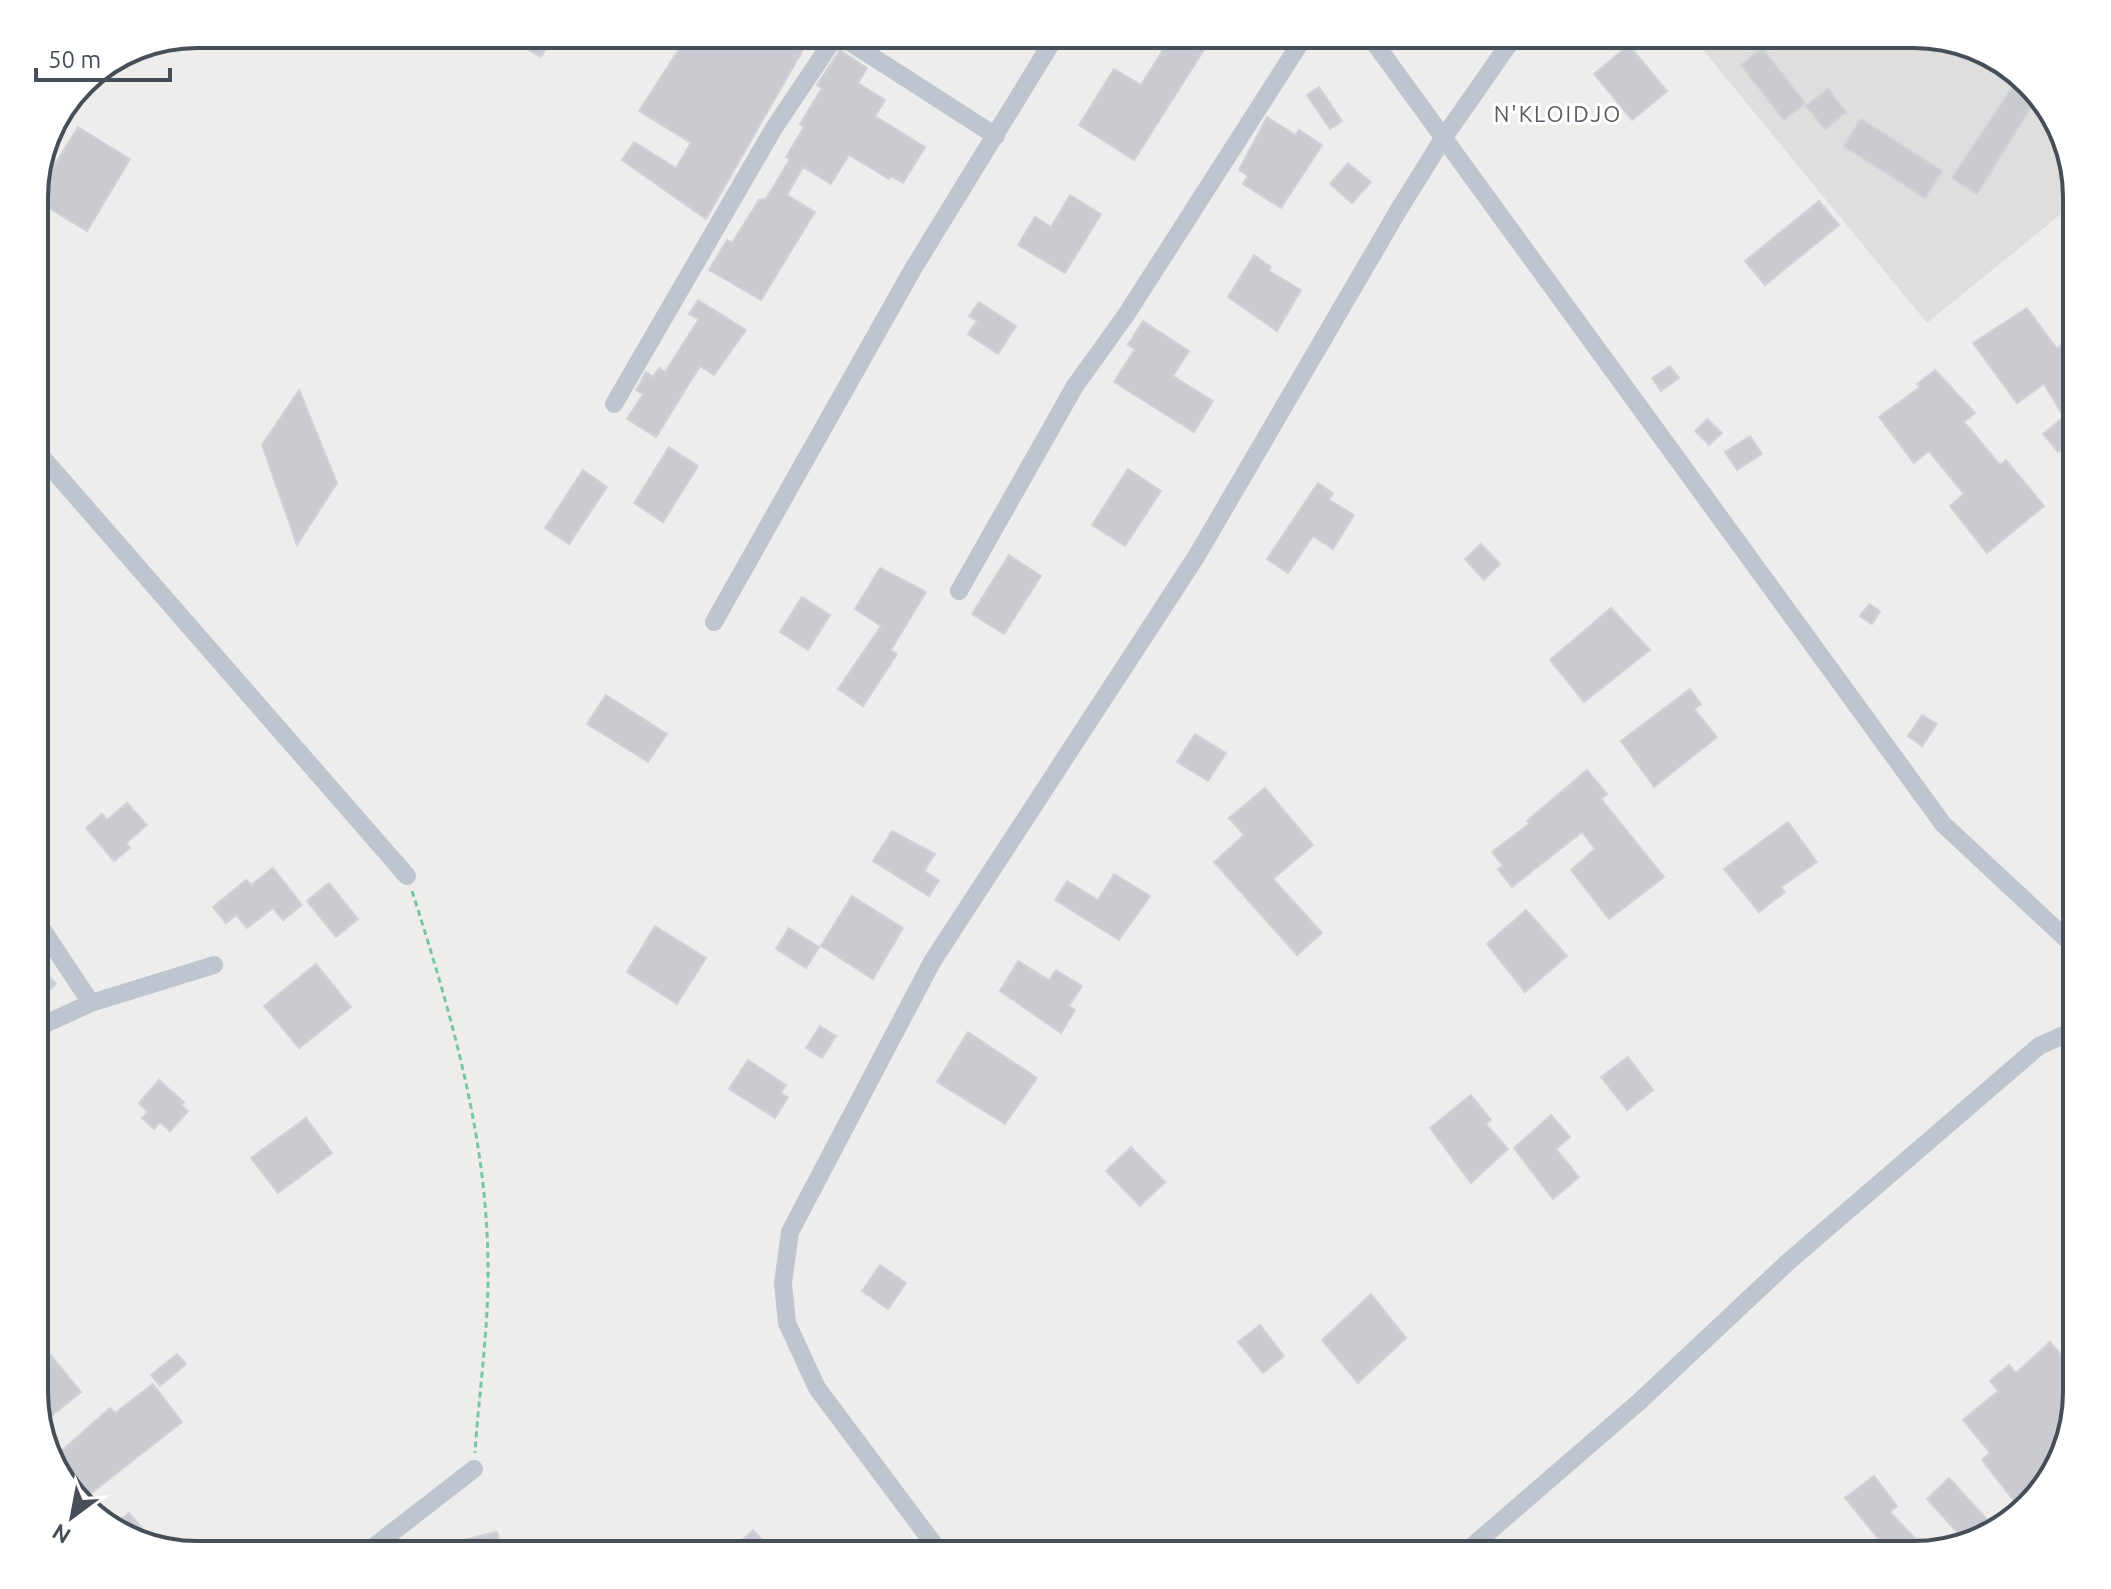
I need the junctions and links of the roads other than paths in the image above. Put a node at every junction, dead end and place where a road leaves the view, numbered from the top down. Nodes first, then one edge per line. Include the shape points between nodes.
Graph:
1 (828, 48) edge
2 (859, 48) edge
3 (1049, 48) edge
4 (1297, 48) edge
5 (1378, 48) edge
6 (1506, 48) edge
7 (996, 136) junction
8 (1444, 137) junction
9 (614, 404) dead end
10 (48, 464) edge
11 (959, 591) dead end
12 (714, 622) dead end
13 (407, 876) road end
14 (2063, 936) edge
15 (48, 938) edge
16 (214, 965) dead end
17 (91, 1003) junction
18 (48, 1023) edge
19 (2063, 1035) edge
20 (474, 1469) road end
21 (381, 1541) edge
22 (932, 1541) edge
23 (1478, 1541) edge

1 - 9 street via 774,128
2 - 7 street
3 - 7 street
4 - 11 street via 1075,386
5 - 8 street
6 - 8 street
7 - 12 street via 913,269
8 - 14 street via 1943,824
8 - 22 street via 1196,557 932,962 790,1232 783,1283 787,1323 817,1388
10 - 13 street
15 - 17 street
16 - 17 street
17 - 18 street
19 - 23 street via 2039,1046 1788,1262 1640,1401
20 - 21 street

